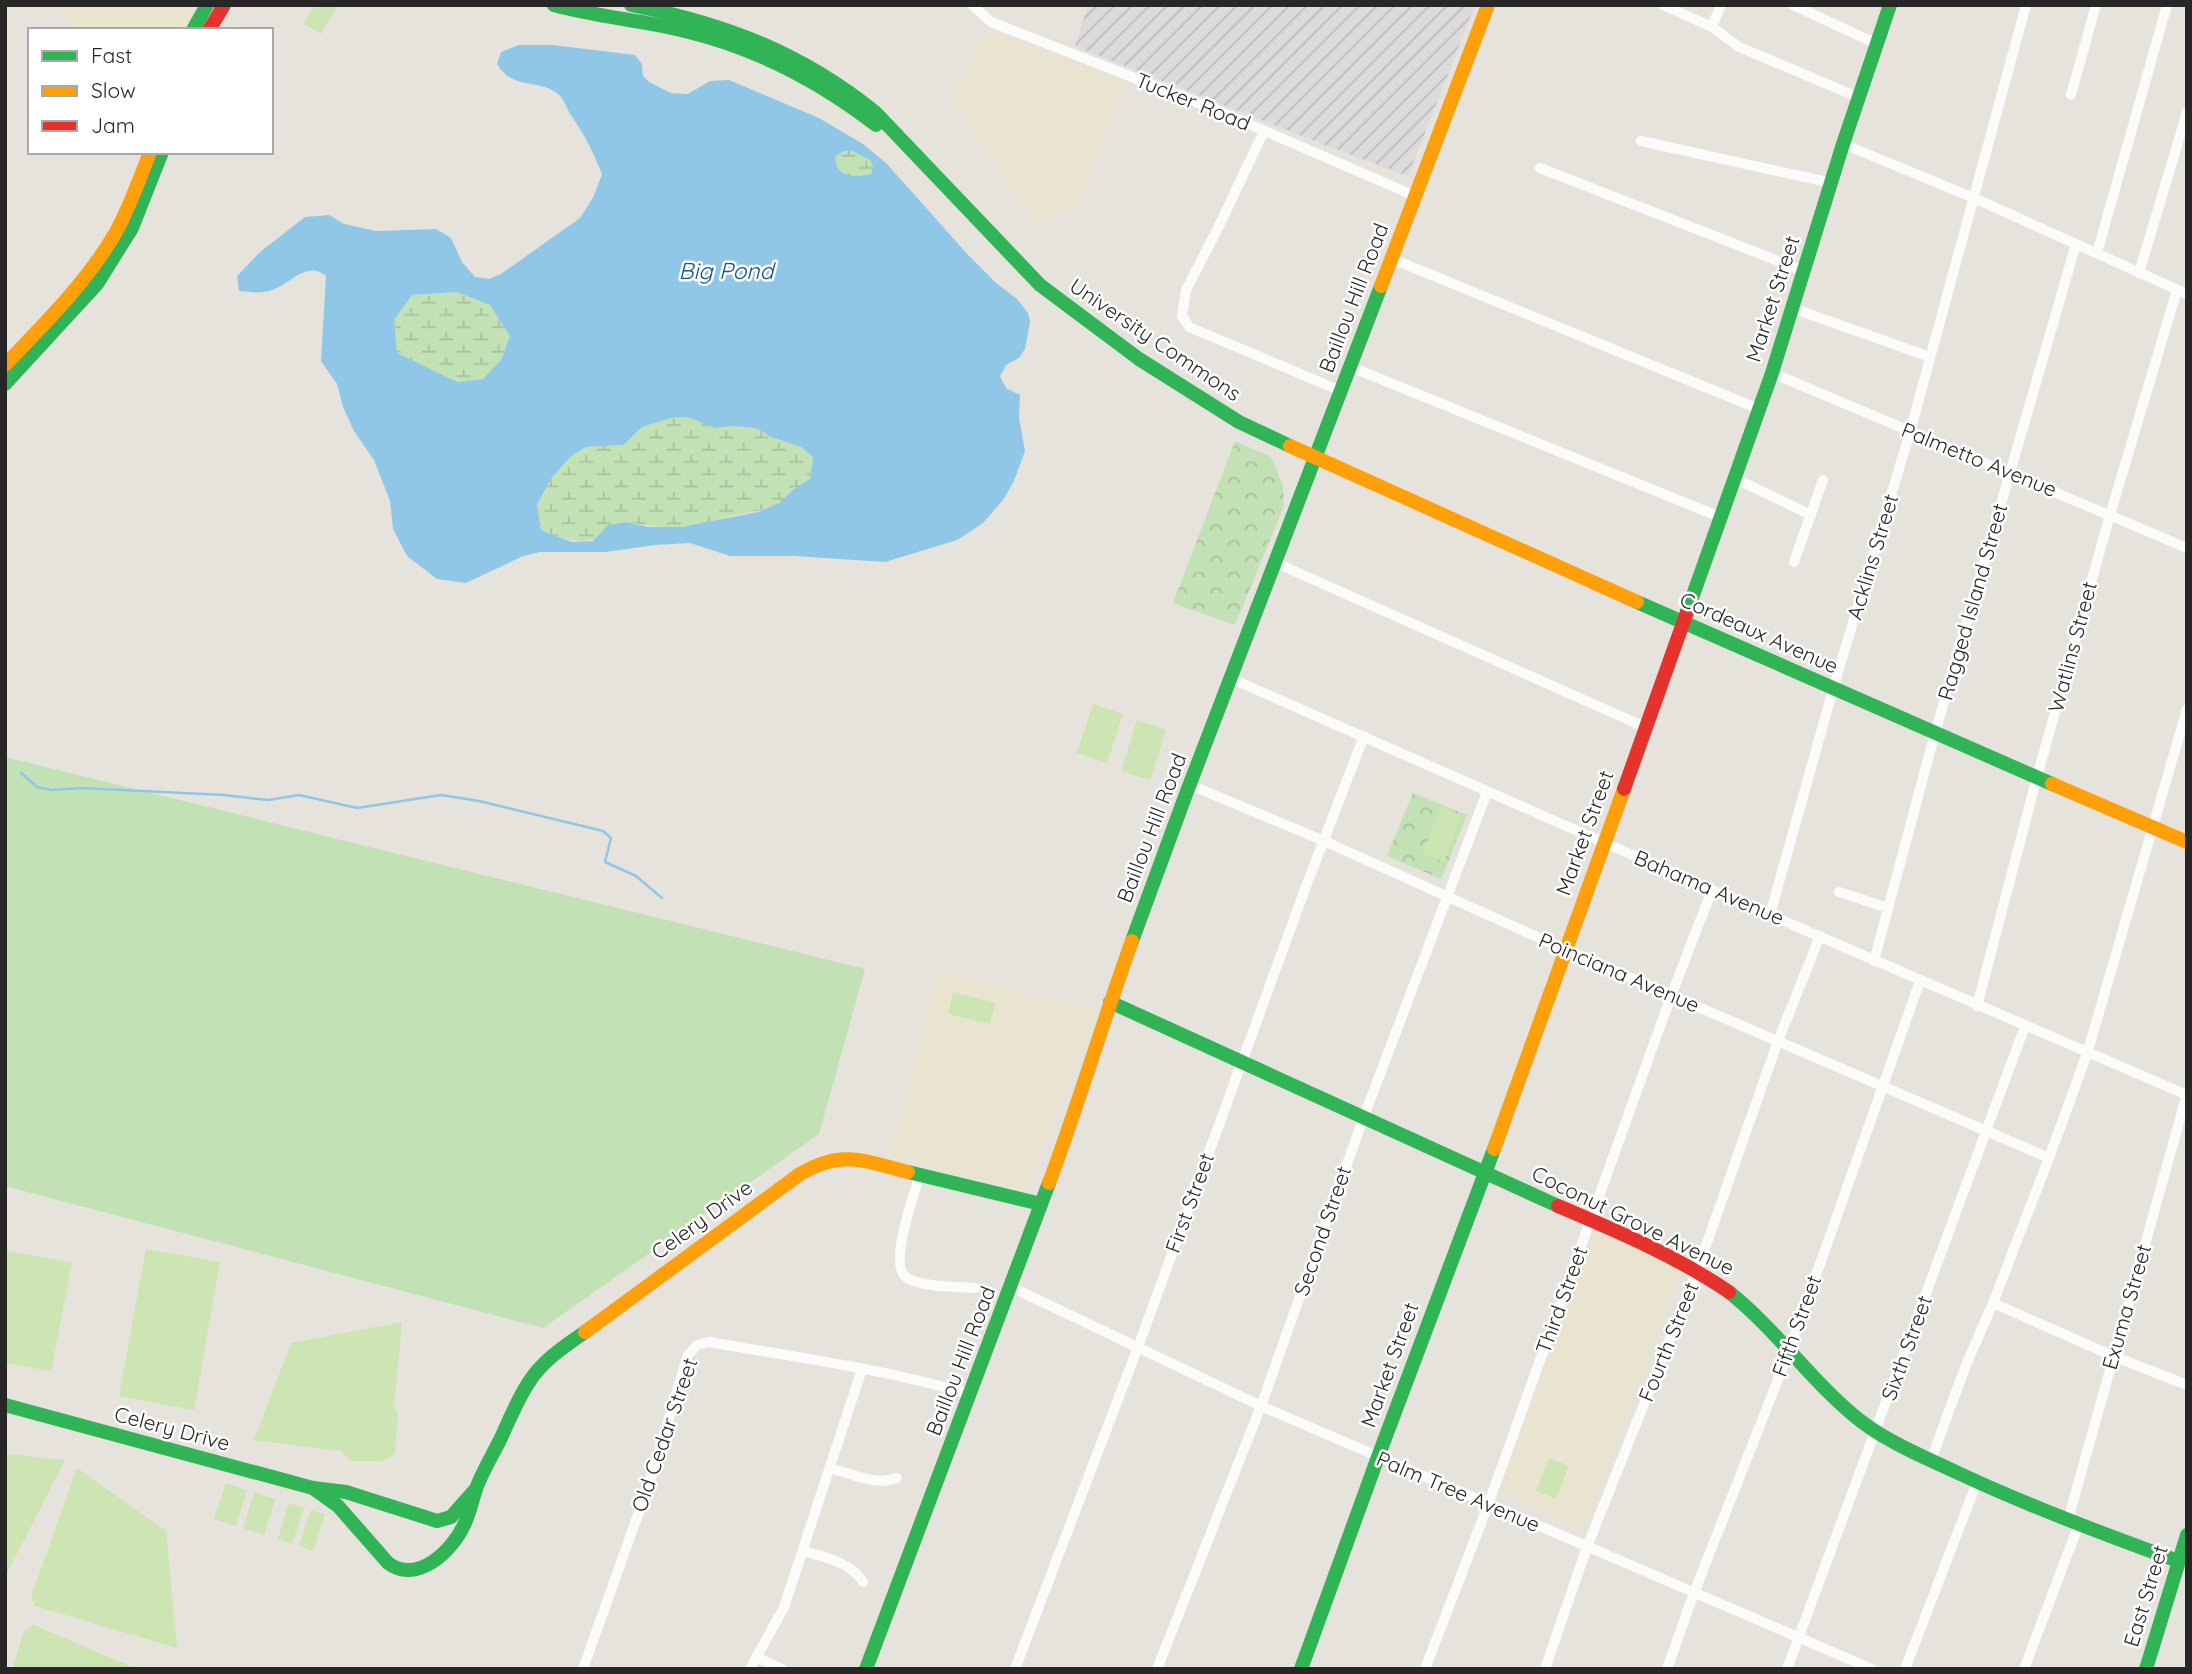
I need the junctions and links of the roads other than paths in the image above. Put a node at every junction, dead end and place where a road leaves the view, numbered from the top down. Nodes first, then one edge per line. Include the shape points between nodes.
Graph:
1 (207, 5) edge
2 (224, 5) edge
3 (554, 5) edge
4 (631, 5) edge
5 (972, 5) edge
6 (1489, 5) edge
7 (1663, 5) edge
8 (1721, 5) edge
9 (1793, 5) edge
10 (1890, 5) edge
11 (2026, 5) edge
12 (2096, 5) edge
13 (2167, 5) edge
14 (1712, 27) junction
15 (193, 28) edge
16 (210, 28) edge
17 (1877, 44) junction
18 (2071, 95) dead end
19 (1860, 98) junction
20 (2187, 111) edge
21 (1264, 131) junction
22 (901, 140) junction
23 (1641, 141) dead end
24 (1843, 144) junction
25 (149, 154) edge
26 (161, 154) edge
27 (1539, 168) dead end
28 (1832, 183) junction
29 (1415, 196) junction
30 (1974, 198) junction
31 (2076, 244) junction
32 (2097, 253) junction
33 (1390, 258) junction
34 (1804, 271) junction
35 (2138, 273) junction
36 (2182, 292) edge
37 (1792, 308) junction
38 (1930, 357) junction
39 (5, 365) edge
40 (1351, 367) junction
41 (1772, 373) junction
42 (5, 384) edge
43 (1341, 391) junction
44 (1759, 409) junction
45 (1910, 432) junction
46 (1316, 458) junction
47 (2011, 472) junction
48 (1734, 478) junction
49 (1823, 480) dead end
50 (1811, 515) junction
51 (2110, 515) junction
52 (1720, 517) junction
53 (2187, 548) edge
54 (1794, 562) dead end
55 (1276, 564) junction
56 (1682, 621) junction
57 (1232, 679) junction
58 (1833, 689) junction
59 (2187, 709) edge
60 (1645, 727) junction
61 (1935, 733) junction
62 (1364, 736) junction
63 (2037, 777) junction
64 (1190, 785) junction
65 (1487, 792) junction
66 (2151, 827) junction
67 (1324, 841) junction
68 (2187, 842) edge
69 (1605, 843) junction
70 (1712, 890) junction
71 (1839, 892) dead end
72 (1447, 897) junction
73 (1888, 908) junction
74 (1770, 915) junction
75 (1820, 936) junction
76 (1566, 950) junction
77 (1874, 961) junction
78 (1920, 981) junction
79 (1671, 996) junction
80 (1110, 1002) junction
81 (1977, 1006) junction
82 (2025, 1026) junction
83 (1778, 1041) junction
84 (2087, 1054) junction
85 (1241, 1062) junction
86 (1883, 1086) junction
87 (2187, 1095) edge
88 (1363, 1119) junction
89 (1985, 1130) junction
90 (2049, 1158) junction
91 (920, 1174) junction
92 (1484, 1174) junction
93 (1041, 1204) junction
94 (1591, 1219) junction
95 (1697, 1271) junction
96 (1011, 1287) junction
97 (975, 1288) dead end
98 (1993, 1303) junction
99 (1138, 1347) junction
100 (1790, 1349) junction
101 (2113, 1356) junction
102 (862, 1369) junction
103 (2187, 1385) edge
104 (970, 1394) junction
105 (1261, 1406) junction
106 (10, 1407) edge
107 (1876, 1432) junction
108 (1378, 1457) junction
109 (1931, 1460) junction
110 (830, 1468) junction
111 (897, 1478) dead end
112 (1977, 1482) junction
113 (313, 1488) junction
114 (476, 1489) junction
115 (1488, 1505) junction
116 (2073, 1522) junction
117 (2187, 1535) edge
118 (1587, 1547) junction
119 (804, 1551) junction
120 (2178, 1561) junction
121 (863, 1582) dead end
122 (1694, 1593) junction
123 (1798, 1637) junction
124 (756, 1657) junction
125 (583, 1669) edge
126 (750, 1669) edge
127 (782, 1669) edge
128 (866, 1669) edge
129 (1015, 1669) edge
130 (1157, 1669) edge
131 (1301, 1669) edge
132 (1424, 1669) edge
133 (1545, 1669) edge
134 (1667, 1669) edge
135 (1787, 1669) edge
136 (1872, 1669) edge
137 (1905, 1669) edge
138 (2024, 1669) edge
139 (2146, 1669) edge

1 - 15 main road
2 - 16 main road
3 - 22 main road, University Commons via 685,32 756,53 813,83
4 - 22 main road, University Commons via 717,25 790,56 848,92
5 - 21 street, Tucker Road via 990,22
6 - 29 main road, Baillou Hill Road
7 - 14 street
8 - 14 street
9 - 17 street
10 - 17 main road, Market Street
11 - 30 street, Acklins Street
12 - 18 street
13 - 32 street
14 - 19 street via 1739,47
17 - 19 main road, Market Street
19 - 24 main road, Market Street
20 - 35 street
21 - 29 street, Tucker Road
21 - 43 street via 1186,290 1182,316 1189,327
22 - 46 main road, University Commons via 1040,285 1099,331 1239,422
23 - 28 street
24 - 28 main road, Market Street
24 - 30 street
25 - 39 main road via 110,242
26 - 42 main road via 132,228 97,284
27 - 34 street
28 - 34 main road, Market Street
29 - 33 main road, Baillou Hill Road
30 - 31 street
30 - 38 street, Acklins Street
31 - 32 street
31 - 47 street, Ragged Island Street
32 - 35 street
33 - 40 main road, Baillou Hill Road
33 - 44 street
34 - 37 main road, Market Street
35 - 36 street
36 - 51 street, Watlins Street
37 - 38 street
37 - 41 main road, Market Street
38 - 45 street, Acklins Street
40 - 43 main road, Baillou Hill Road
40 - 52 street
41 - 44 main road, Market Street
41 - 45 street, Palmetto Avenue
43 - 46 main road, Baillou Hill Road
44 - 48 main road, Market Street
45 - 47 street, Palmetto Avenue
45 - 58 street, Acklins Street
46 - 55 main road, Baillou Hill Road
46 - 56 main road, Cordeaux Avenue
47 - 51 street, Palmetto Avenue
47 - 61 street, Ragged Island Street
48 - 50 street
48 - 52 main road, Market Street
49 - 50 street
50 - 54 street
51 - 53 street, Palmetto Avenue
51 - 63 street, Watlins Street
52 - 56 main road, Market Street
55 - 57 main road, Baillou Hill Road
55 - 60 street
56 - 58 main road, Cordeaux Avenue
56 - 60 main road, Market Street
57 - 62 street, Bahama Avenue
57 - 64 main road, Baillou Hill Road
58 - 61 main road, Cordeaux Avenue
58 - 74 street, Acklins Street
59 - 66 street
60 - 69 main road, Market Street
61 - 63 main road, Cordeaux Avenue
61 - 73 street, Ragged Island Street
62 - 65 street, Bahama Avenue
62 - 67 street, First Street
63 - 66 main road, Cordeaux Avenue
63 - 81 street, Watlins Street
64 - 67 street, Poinciana Avenue
64 - 80 main road, Baillou Hill Road
65 - 69 street, Bahama Avenue
65 - 72 street, Second Street
66 - 68 main road, Cordeaux Avenue
66 - 84 street
67 - 72 street, Poinciana Avenue
67 - 85 street, First Street
69 - 70 street, Bahama Avenue
69 - 76 main road, Market Street
70 - 74 street, Bahama Avenue
70 - 79 street, Third Street
71 - 73 street
72 - 76 street, Poinciana Avenue
72 - 88 street, Second Street
73 - 77 street, Ragged Island Street
74 - 75 street, Bahama Avenue
75 - 77 street, Bahama Avenue
75 - 83 street, Fourth Street
76 - 79 street, Poinciana Avenue
76 - 92 main road, Market Street
77 - 78 street, Bahama Avenue
78 - 81 street, Bahama Avenue
78 - 86 street, Fifth Street
79 - 83 street, Poinciana Avenue
79 - 94 street, Third Street
80 - 85 main road, Coconut Grove Avenue
80 - 93 main road, Baillou Hill Road
81 - 82 street, Bahama Avenue
82 - 84 street, Bahama Avenue
82 - 89 street, Sixth Street
83 - 86 street, Poinciana Avenue
83 - 95 street, Fourth Street
84 - 87 street, Bahama Avenue
84 - 90 street
85 - 88 main road, Coconut Grove Avenue
85 - 99 street, First Street
86 - 89 street, Poinciana Avenue
86 - 100 street, Fifth Street
87 - 101 street, Exuma Street
88 - 92 main road, Coconut Grove Avenue
88 - 105 street, Second Street
89 - 90 street, Poinciana Avenue
89 - 107 street, Sixth Street
90 - 98 street
91 - 93 main road, Celery Drive
91 - 97 street via 900,1249 900,1270 917,1282
91 - 114 main road, Celery Drive via 835,1157 800,1174 544,1363 528,1383
92 - 94 main road, Coconut Grove Avenue
92 - 108 main road, Market Street
93 - 96 main road, Baillou Hill Road
94 - 95 main road, Coconut Grove Avenue
94 - 115 street, Third Street
95 - 100 main road, Coconut Grove Avenue via 1731,1291
95 - 118 street, Fourth Street
96 - 99 street, Palm Tree Avenue
96 - 104 main road, Baillou Hill Road
98 - 101 street
98 - 109 street
99 - 105 street, Palm Tree Avenue
99 - 129 street, First Street
100 - 107 main road, Coconut Grove Avenue via 1855,1417
100 - 122 street, Fifth Street
101 - 103 street
101 - 116 street, Exuma Street
102 - 104 street, Old Cedar Street
102 - 110 street
102 - 125 street, Old Cedar Street via 709,1342 697,1345 688,1355 650,1481
104 - 128 main road, Baillou Hill Road
105 - 108 street, Palm Tree Avenue
105 - 130 street, Second Street
106 - 113 main road, Celery Drive
107 - 109 main road, Coconut Grove Avenue
107 - 123 street, Sixth Street
108 - 115 street, Palm Tree Avenue
108 - 131 main road, Market Street
109 - 112 main road, Coconut Grove Avenue
110 - 111 street via 874,1480
110 - 119 street
112 - 116 main road, Coconut Grove Avenue
112 - 137 street
113 - 114 main road, Celery Drive via 346,1492 437,1521 451,1517
113 - 114 main road, Celery Drive via 338,1506 388,1563 408,1571 423,1567 457,1537
115 - 118 street, Palm Tree Avenue
115 - 132 street, Third Street
116 - 120 main road, Coconut Grove Avenue
116 - 138 street, Exuma Street
117 - 120 main road, East Street
118 - 122 street, Palm Tree Avenue
118 - 133 street, Fourth Street
119 - 121 street via 849,1568
119 - 124 street via 784,1607
120 - 139 main road, East Street
122 - 123 street, Palm Tree Avenue
122 - 134 street, Fifth Street
123 - 135 street, Sixth Street
123 - 136 street, Palm Tree Avenue
124 - 126 street
124 - 127 street

